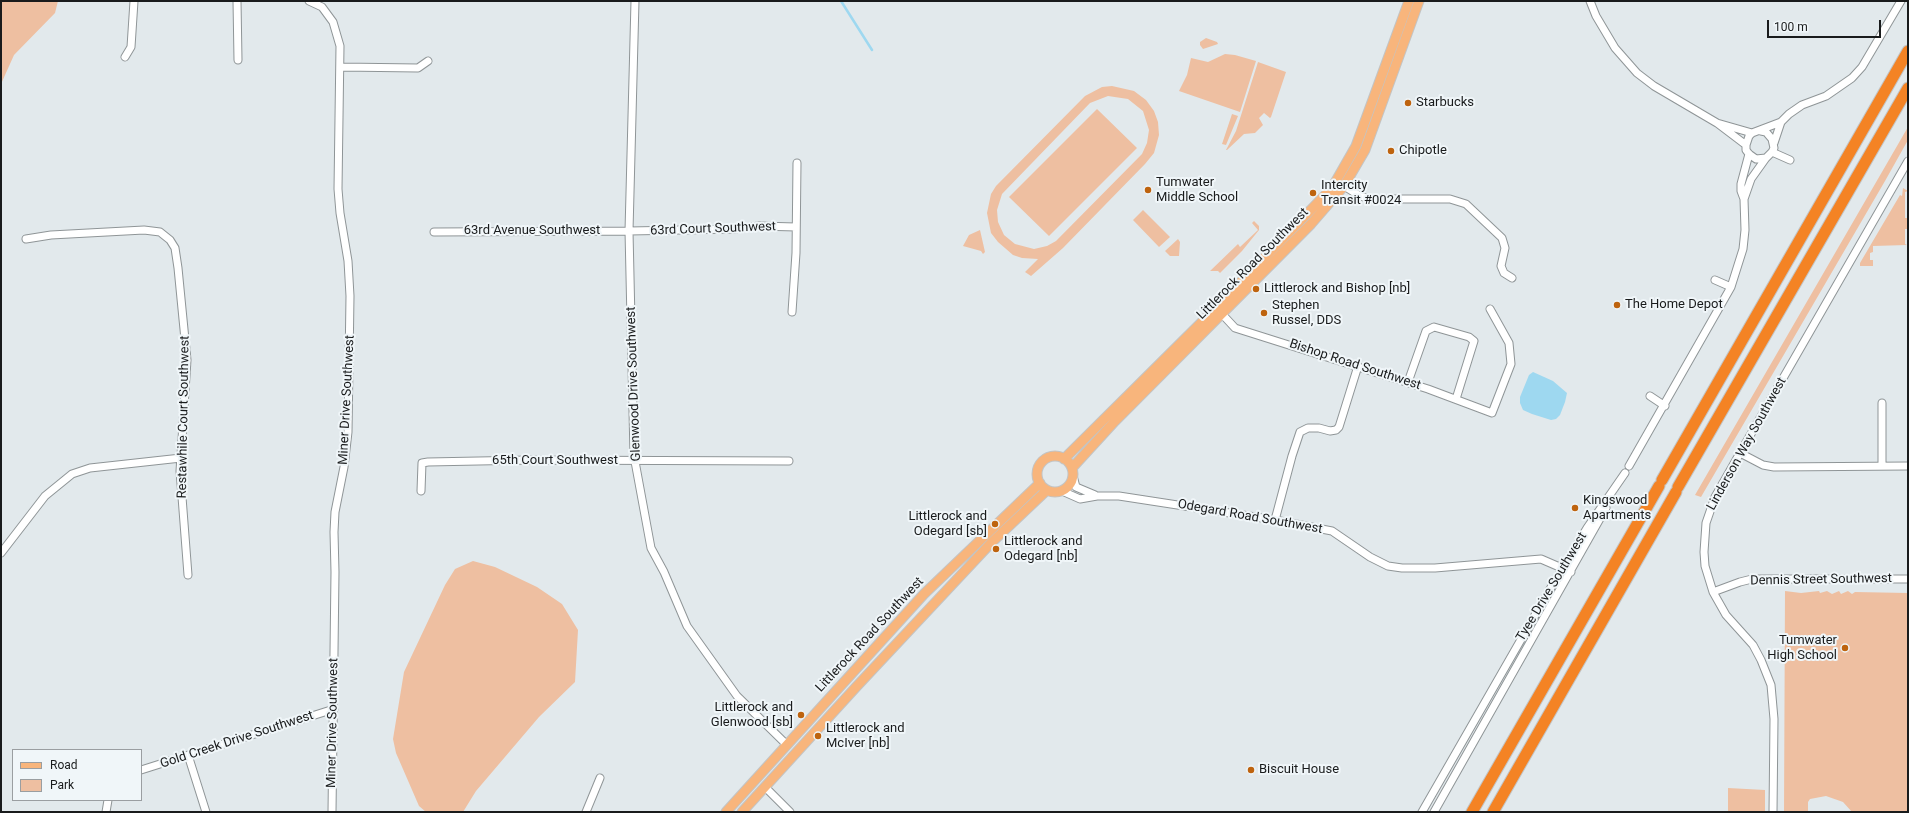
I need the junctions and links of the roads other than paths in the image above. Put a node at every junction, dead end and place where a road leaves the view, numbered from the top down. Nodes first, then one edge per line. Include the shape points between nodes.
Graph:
1 (134, 1) edge
2 (236, 1) edge
3 (309, 1) edge
4 (635, 1) edge
5 (1409, 1) edge
6 (1419, 1) edge
7 (1590, 1) edge
8 (1901, 1) edge
9 (1908, 51) edge
10 (126, 57) dead end
11 (238, 60) dead end
12 (428, 61) dead end
13 (340, 67) junction
14 (1908, 88) edge
15 (1781, 122) junction
16 (1717, 123) junction
17 (1761, 131) junction
18 (1752, 133) junction
19 (1774, 143) junction
20 (1746, 145) junction
21 (1772, 152) junction
22 (1749, 154) junction
23 (1766, 158) junction
24 (1790, 160) dead end
25 (1908, 161) edge
26 (797, 163) dead end
27 (1344, 186) junction
28 (1744, 199) junction
29 (796, 228) junction
30 (630, 231) junction
31 (434, 232) dead end
32 (26, 239) dead end
33 (1512, 278) dead end
34 (1715, 280) dead end
35 (1731, 287) junction
36 (1490, 309) dead end
37 (792, 312) dead end
38 (1222, 314) junction
39 (1358, 366) junction
40 (1408, 382) junction
41 (1650, 396) dead end
42 (1456, 399) junction
43 (1882, 402) dead end
44 (1665, 406) junction
45 (1740, 453) junction
46 (181, 458) junction
47 (1064, 459) junction
48 (789, 461) dead end
49 (635, 462) junction
50 (1630, 466) dead end
51 (1882, 466) junction
52 (1908, 466) edge
53 (1073, 472) junction
54 (1040, 483) junction
55 (1047, 490) junction
56 (1062, 491) junction
57 (421, 492) dead end
58 (1097, 496) junction
59 (1275, 520) junction
60 (1, 553) edge
61 (1563, 568) junction
62 (1571, 572) junction
63 (188, 575) dead end
64 (1908, 579) edge
65 (1713, 592) junction
66 (334, 710) junction
67 (787, 745) junction
68 (188, 755) junction
69 (142, 770) edge
70 (600, 778) dead end
71 (766, 787) junction
72 (1507, 787) junction
73 (108, 801) edge
74 (106, 812) edge
75 (206, 812) edge
76 (332, 812) edge
77 (586, 812) edge
78 (726, 812) edge
79 (742, 812) edge
80 (790, 812) edge
81 (1422, 812) edge
82 (1434, 812) edge
83 (1472, 812) edge
84 (1493, 812) edge
85 (1497, 812) edge
86 (1773, 812) edge

1 - 10 street via 131,47
2 - 11 street
3 - 13 street, Miner Drive Southwest via 322,7 333,22 340,46
4 - 30 street, Glenwood Drive Southwest
5 - 47 main road, Littlerock Road Southwest via 1356,146 1332,188
6 - 27 main road, Littlerock Road Southwest via 1365,150
7 - 16 street via 1615,48 1637,73 1654,86
8 - 15 street via 1862,67 1852,78 1826,96 1802,105
9 - 83 highway
12 - 13 street via 418,68
13 - 66 street, Miner Drive Southwest via 338,189 348,261 350,341 347,445 335,518
14 - 72 highway
15 - 17 street
15 - 19 street
16 - 18 street
16 - 20 street
17 - 18 street
17 - 19 street via 1770,135
18 - 20 street via 1746,140
19 - 21 street
20 - 22 street
21 - 23 street
21 - 24 street
22 - 23 street via 1756,159
22 - 28 street via 1740,191
23 - 28 street via 1751,179
25 - 45 street, Linderson Way Southwest
26 - 29 street
27 - 33 street via 1360,196 1371,199 1450,199 1466,204 1502,238 1504,248 1501,266 1504,273
27 - 38 main road, Littlerock Road Southwest via 1311,224
28 - 35 street via 1743,249
29 - 30 street, 63rd Court Southwest via 760,226
29 - 37 street
30 - 31 street, 63rd Avenue Southwest
30 - 49 street, Glenwood Drive Southwest
32 - 46 street, Restawhile Court Southwest via 51,235 144,230 160,232 170,240 175,248 178,268 187,360
34 - 35 street
35 - 44 street
36 - 42 street, Bishop Road Southwest via 1509,343 1511,364 1492,413
38 - 39 street, Bishop Road Southwest via 1235,328
38 - 53 main road, Littlerock Road Southwest via 1115,421
39 - 40 street, Bishop Road Southwest
39 - 59 street via 1339,427 1330,431 1308,428 1300,432
40 - 42 street, Bishop Road Southwest
40 - 42 street via 1426,331 1434,327 1468,337 1474,341
41 - 44 street
43 - 51 street
44 - 50 street
45 - 51 street via 1763,465 1774,467
45 - 65 street, Linderson Way Southwest via 1715,496 1706,523 1704,552 1708,579
46 - 60 street via 90,468 72,474 45,496
46 - 63 street, Restawhile Court Southwest
47 - 53 main road
47 - 54 main road via 1053,456 1042,462 1038,472
48 - 49 street, 65th Court Southwest
49 - 57 street, 65th Court Southwest via 529,460 422,463
49 - 67 street, Glenwood Drive Southwest via 651,548 687,626 737,696
51 - 52 street
53 - 56 main road, Littlerock Road Southwest via 1071,482
53 - 58 street via 1076,487
54 - 55 main road
54 - 67 main road, Littlerock Road Southwest via 924,594
55 - 56 main road
55 - 71 main road, Littlerock Road Southwest via 991,543
56 - 58 street, Odegard Road Southwest via 1080,499
58 - 59 street, Odegard Road Southwest via 1119,496
59 - 61 street, Odegard Road Southwest via 1335,532 1370,557 1388,566 1435,568 1541,559
61 - 62 street, Odegard Road Southwest
61 - 62 street, Tyee Drive Southwest via 1625,473
61 - 81 street, Tyee Drive Southwest
62 - 82 street, Tyee Drive Southwest
64 - 65 street, Dennis Street Southwest via 1752,579
65 - 86 street, Linderson Way Southwest via 1726,615 1753,645 1771,685 1774,719
66 - 68 street, Gold Creek Drive Southwest
66 - 76 street, Miner Drive Southwest
67 - 78 main road, Littlerock Road Southwest
68 - 69 street, Gold Creek Drive Southwest
68 - 75 street
70 - 77 street
71 - 79 main road, Littlerock Road Southwest
71 - 80 street
72 - 84 highway
72 - 85 highway
73 - 74 street

